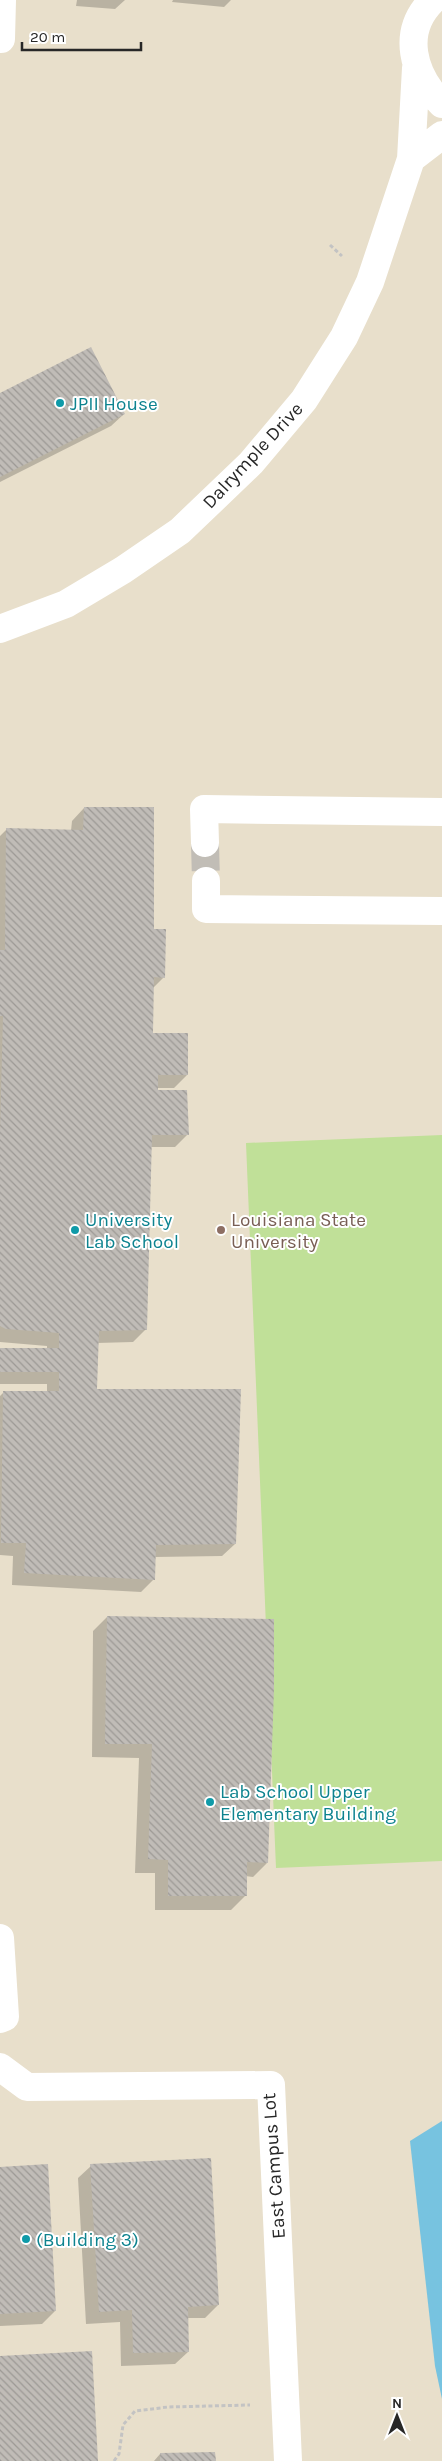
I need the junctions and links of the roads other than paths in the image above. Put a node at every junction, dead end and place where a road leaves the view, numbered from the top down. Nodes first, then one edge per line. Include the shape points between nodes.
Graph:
1 (2, 0) edge
2 (429, 2) edge
3 (1, 39) edge
4 (416, 68) junction
5 (442, 104) edge
6 (442, 135) edge
7 (411, 159) junction
8 (0, 629) edge
9 (442, 812) edge
10 (205, 843) tunnel mouth
11 (206, 881) tunnel mouth
12 (442, 911) edge
13 (0, 1938) edge
14 (0, 2019) edge
15 (0, 2067) edge
16 (288, 2461) edge

1 - 3 street
2 - 4 street, Dalrymple Drive via 418,25 414,46
4 - 5 street via 427,89
4 - 7 street, Dalrymple Drive
6 - 7 street
7 - 8 street, Dalrymple Drive via 370,282 344,337 282,428 251,463 180,531 66,604
9 - 10 street via 204,809
11 - 12 street via 206,909
13 - 14 street via 4,2017
15 - 16 street, East Campus Lot via 27,2087 271,2085

